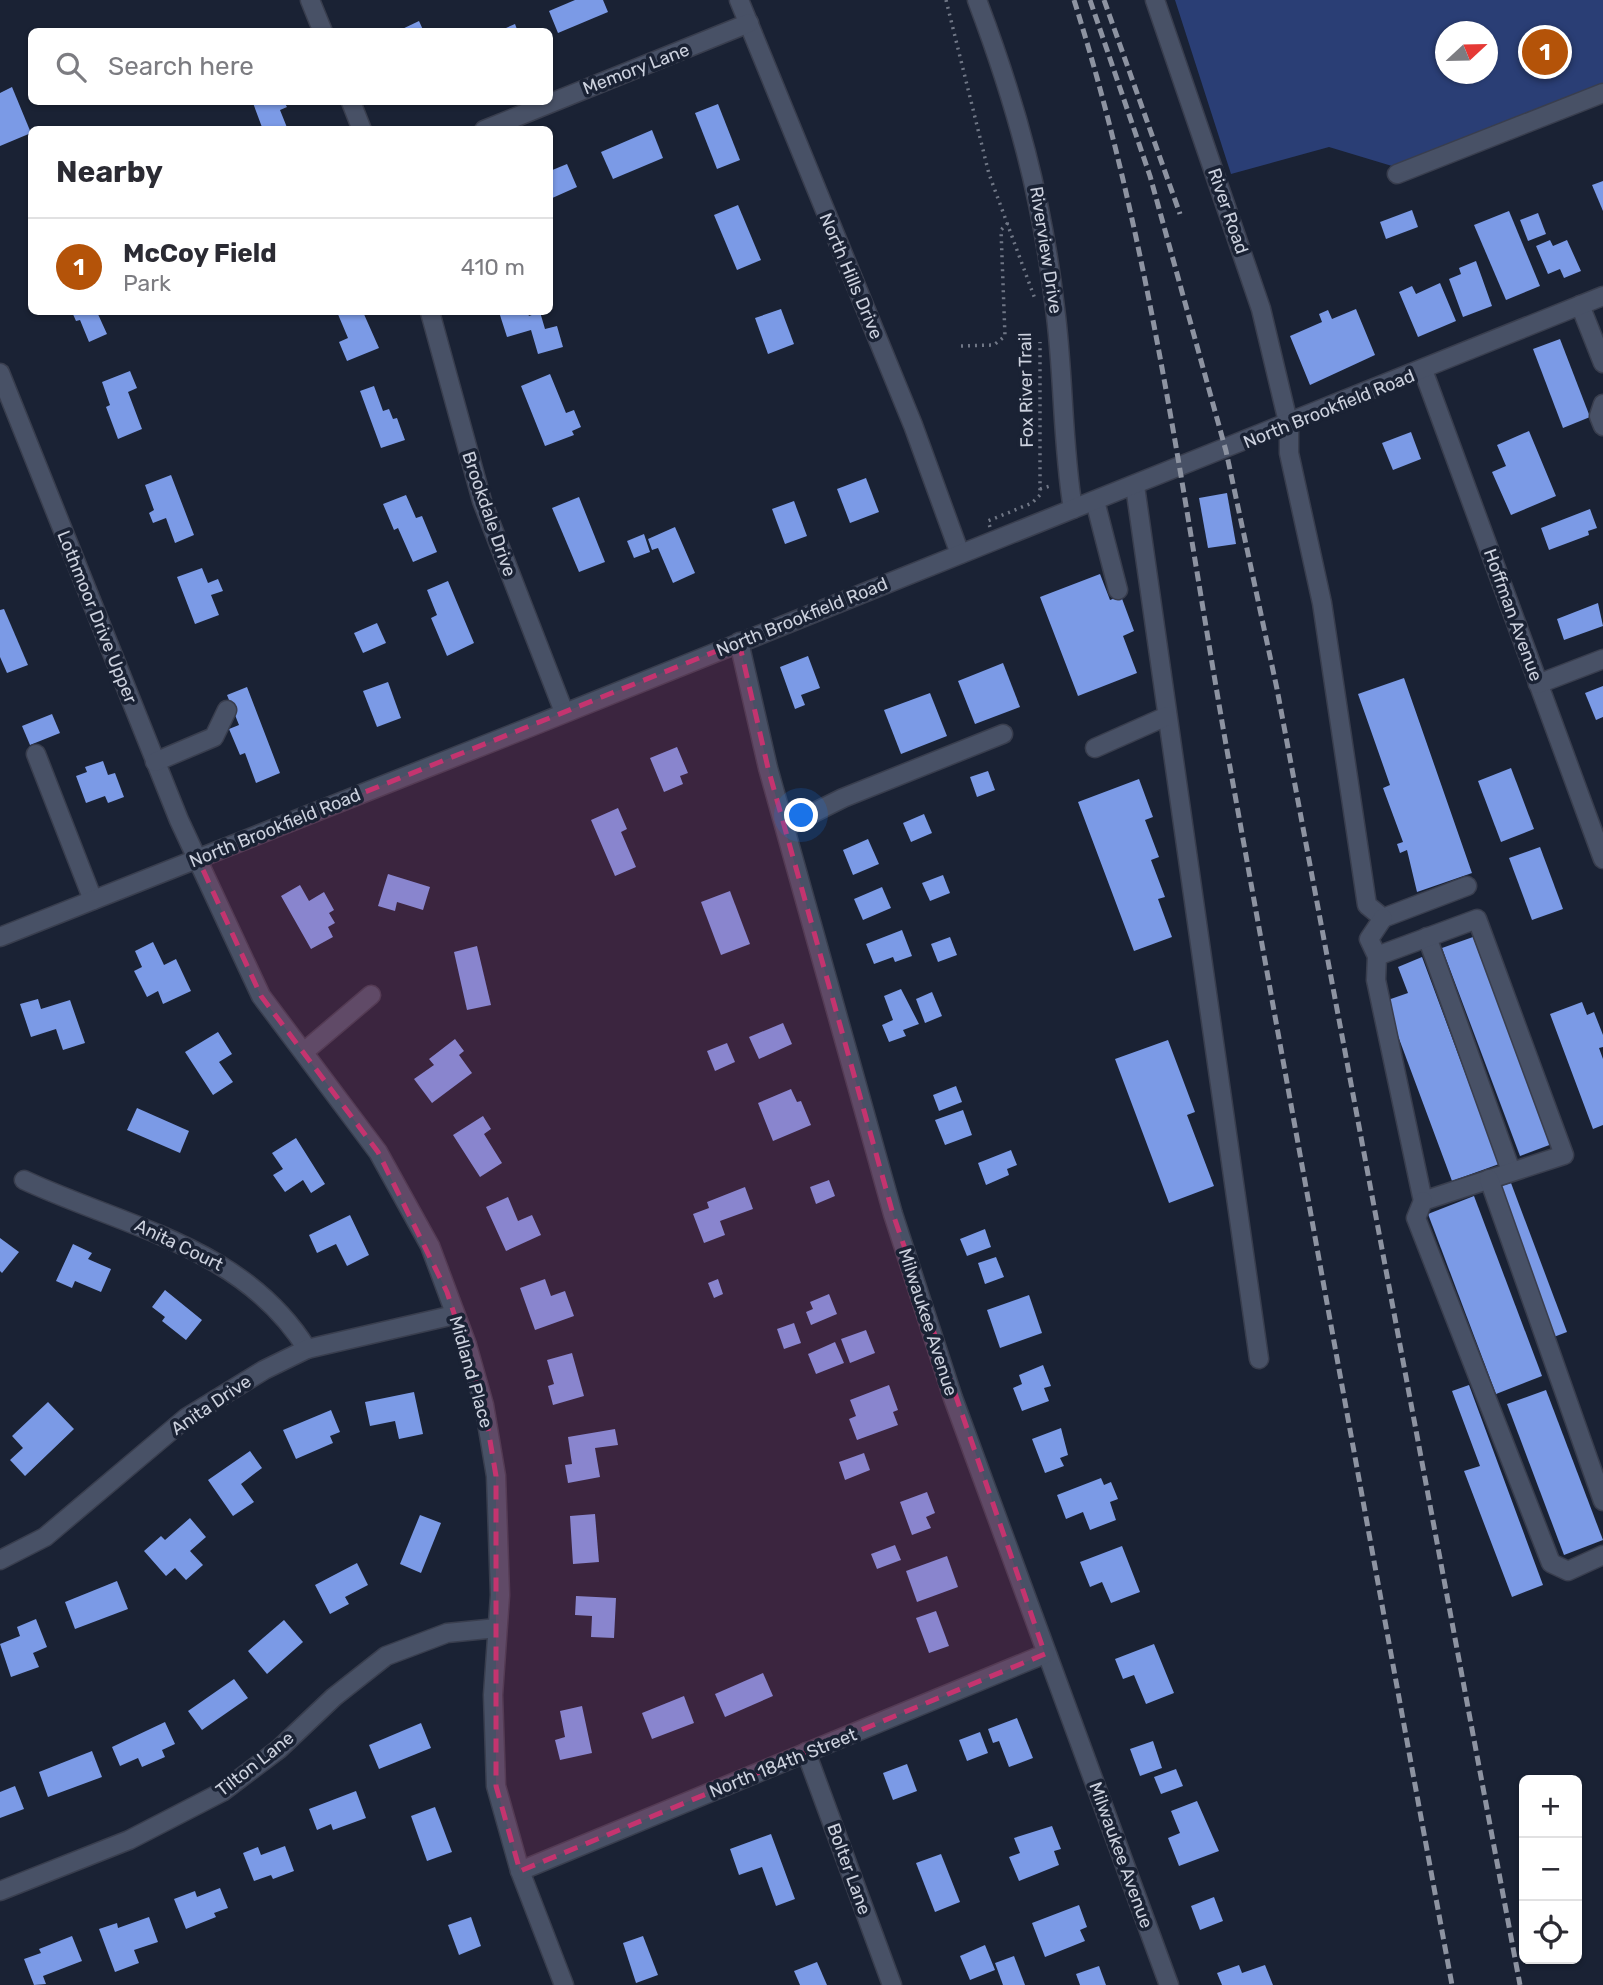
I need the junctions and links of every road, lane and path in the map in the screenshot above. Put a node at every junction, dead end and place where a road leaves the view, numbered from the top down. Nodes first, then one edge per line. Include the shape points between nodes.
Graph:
1 (310, 0) edge
2 (739, 0) edge
3 (946, 0) edge
4 (976, 0) edge
5 (1155, 0) edge
6 (749, 23) junction
7 (321, 28) edge
8 (1603, 93) edge
9 (553, 102) edge
10 (352, 105) edge
11 (546, 105) edge
12 (360, 126) edge
13 (494, 126) edge
14 (1397, 174) dead end
15 (1008, 223) junction
16 (1603, 296) edge
17 (1036, 303) dead end
18 (1580, 305) junction
19 (431, 315) edge
20 (1040, 329) dead end
21 (961, 346) dead end
22 (1603, 363) edge
23 (1423, 370) junction
24 (0, 373) edge
25 (1603, 404) edge
26 (1289, 426) junction
27 (1603, 426) edge
28 (1050, 486) dead end
29 (1135, 486) junction
30 (1040, 489) junction
31 (1095, 500) junction
32 (1073, 509) junction
33 (990, 527) dead end
34 (960, 554) junction
35 (1118, 590) dead end
36 (739, 642) junction
37 (1603, 659) edge
38 (1538, 684) junction
39 (227, 710) dead end
40 (564, 712) junction
41 (1167, 716) junction
42 (1003, 734) dead end
43 (1095, 748) dead end
44 (36, 754) dead end
45 (155, 762) junction
46 (785, 827) junction
47 (198, 859) junction
48 (1603, 859) edge
49 (1468, 886) dead end
50 (93, 900) junction
51 (1382, 918) junction
52 (0, 937) edge
53 (1427, 937) junction
54 (1377, 956) junction
55 (371, 995) dead end
56 (305, 1051) junction
57 (1511, 1171) junction
58 (1489, 1179) junction
59 (24, 1180) dead end
60 (1423, 1201) junction
61 (454, 1315) junction
62 (307, 1349) junction
63 (1259, 1359) dead end
64 (1603, 1501) edge
65 (1603, 1555) edge
66 (0, 1560) edge
67 (497, 1628) junction
68 (1045, 1654) junction
69 (806, 1752) junction
70 (520, 1871) junction
71 (0, 1891) edge
72 (564, 1985) edge
73 (892, 1985) edge
74 (1169, 1985) edge

1 - 7 street
2 - 6 street, North Hills Drive
3 - 15 path via 989,174
4 - 32 street, Riverview Drive via 1027,149 1041,208 1056,310
5 - 26 street, River Road via 1261,309
6 - 9 street, Memory Lane
6 - 34 street, North Hills Drive via 913,425
8 - 14 street
10 - 12 street
11 - 13 street, Memory Lane
15 - 17 path
15 - 21 path, Fox River Trail via 1001,230 1004,335 995,345
16 - 18 street, North Brookfield Road
18 - 22 street
18 - 23 street, North Brookfield Road
19 - 40 street, Brookdale Drive via 482,501
20 - 30 path, Fox River Trail
23 - 26 street, North Brookfield Road
23 - 38 street, Hoffman Avenue
24 - 45 street, Lothmoor Drive Upper
25 - 27 street via 1599,416
26 - 29 street, North Brookfield Road
26 - 51 street, River Road via 1289,453 1322,603 1367,905
28 - 30 path
29 - 31 street, North Brookfield Road
29 - 41 street
30 - 33 path via 1038,499 988,521
31 - 32 street, North Brookfield Road
31 - 35 street
32 - 34 street, North Brookfield Road
34 - 36 street, North Brookfield Road
36 - 40 street, North Brookfield Road
36 - 46 street, Milwaukee Avenue
37 - 38 street
38 - 48 street, Hoffman Avenue
39 - 45 street via 214,737
40 - 47 street, North Brookfield Road
41 - 43 street
41 - 63 street
42 - 46 street via 843,798
44 - 50 street
45 - 47 street, Lothmoor Drive Upper
46 - 68 street, Milwaukee Avenue via 893,1214
47 - 50 street, North Brookfield Road
47 - 56 street, Midland Place via 261,996
49 - 51 street
50 - 52 street, North Brookfield Road
51 - 54 street via 1369,939
53 - 54 street
53 - 57 street
53 - 57 street via 1477,919 1564,1155
54 - 60 street via 1376,980
55 - 56 street
56 - 61 street, Midland Place via 378,1152 429,1246
57 - 58 street
58 - 60 street
58 - 64 street
59 - 62 street, Anita Court via 146,1226 210,1258 267,1301 293,1326
60 - 65 street via 1416,1218 1551,1563 1568,1572
61 - 62 street, Anita Drive
61 - 67 street, Midland Place via 484,1405 496,1476
62 - 66 street, Anita Drive via 186,1418 68,1520
67 - 70 street, Midland Place via 493,1695 496,1786
67 - 71 street, Tilton Lane via 447,1633 386,1656 222,1792 129,1840
68 - 69 street, North 184th Street
68 - 74 street, Milwaukee Avenue
69 - 70 street, North 184th Street
69 - 73 street, Bolter Lane
70 - 72 street, Midland Place

